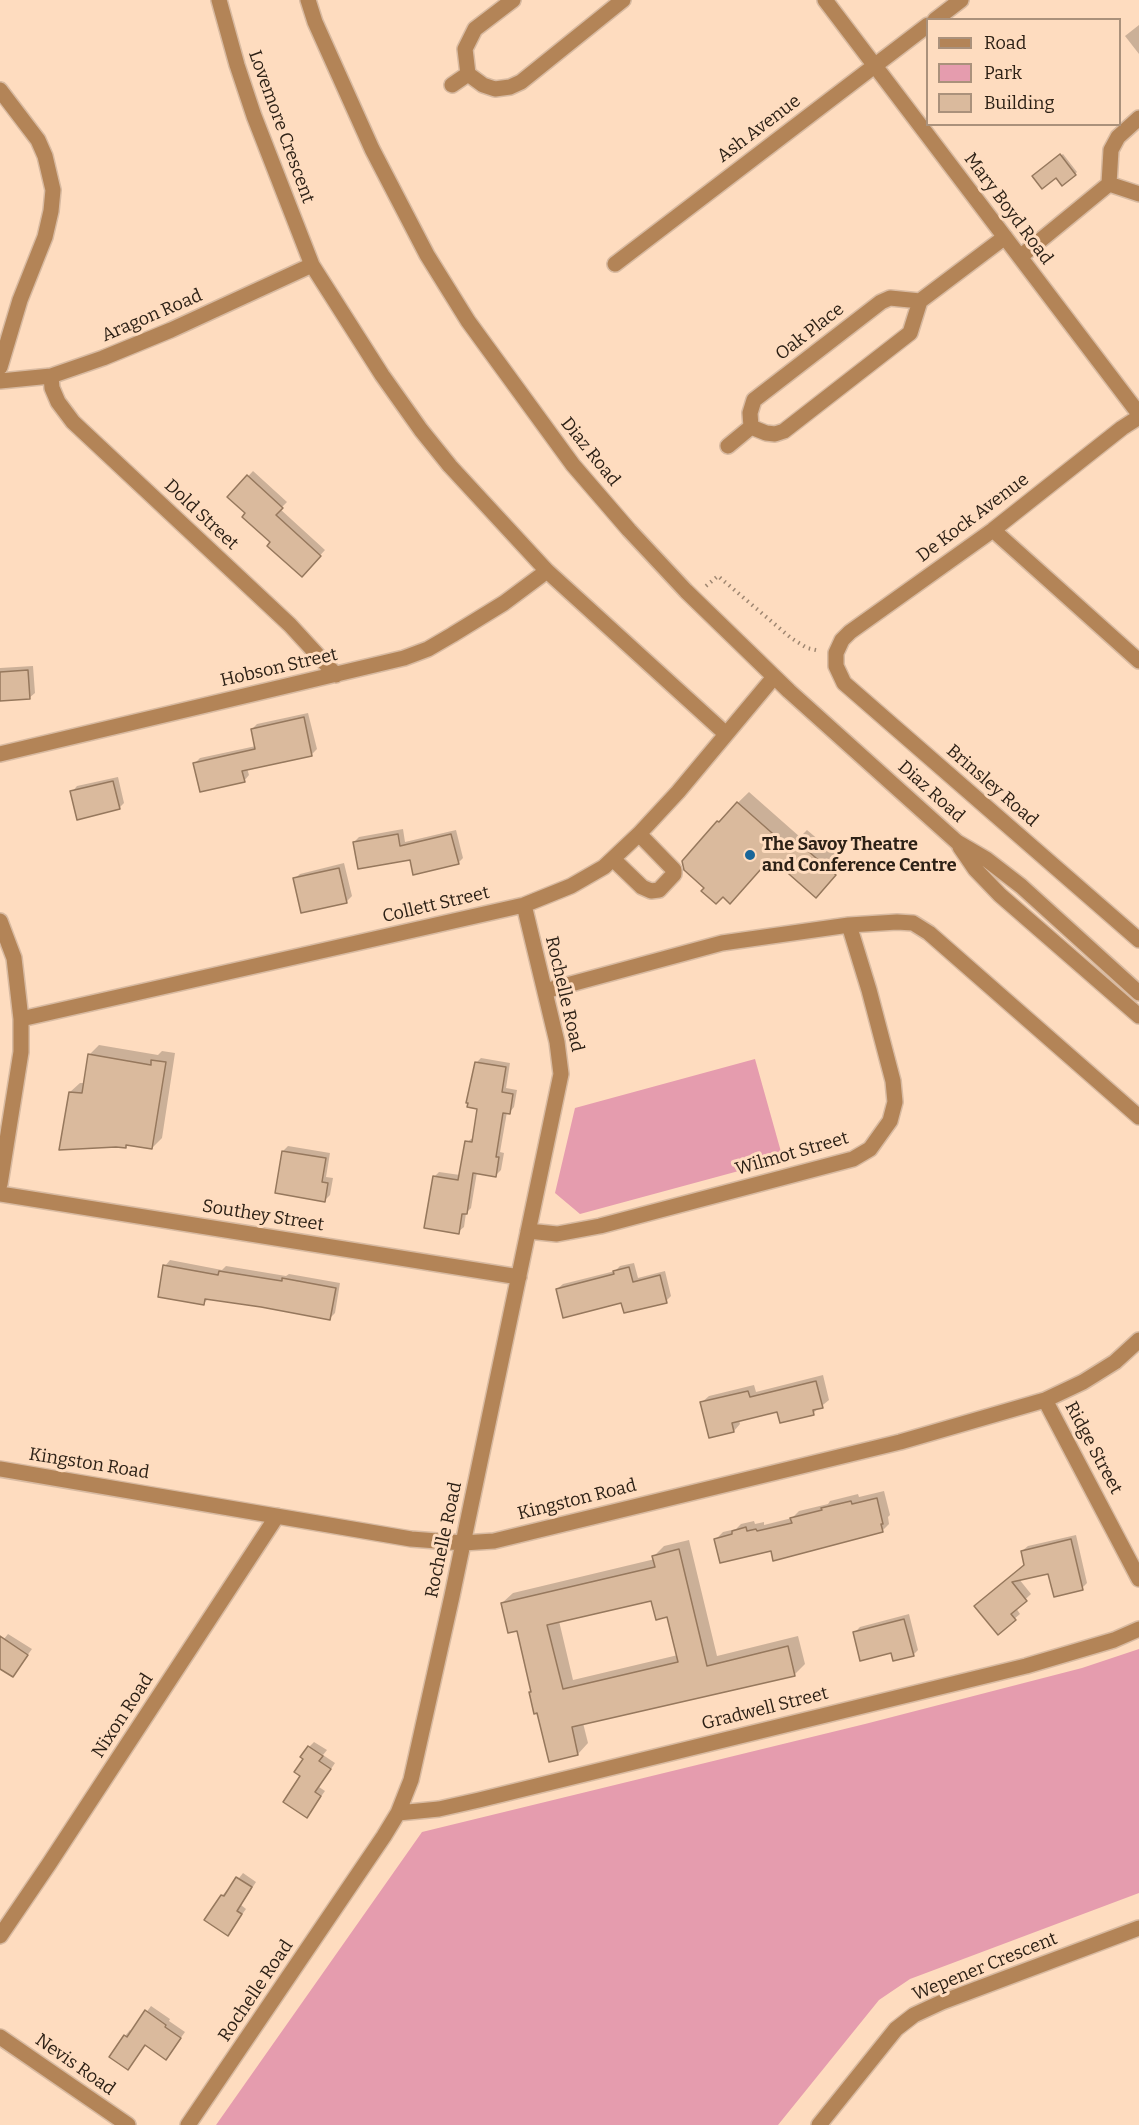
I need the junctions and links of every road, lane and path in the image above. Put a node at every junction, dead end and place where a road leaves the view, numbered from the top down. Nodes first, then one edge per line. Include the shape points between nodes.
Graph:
1 (219, 0) edge
2 (308, 0) edge
3 (513, 0) edge
4 (623, 0) edge
5 (825, 0) edge
6 (960, 0) edge
7 (938, 18) edge
8 (926, 26) edge
9 (875, 65) junction
10 (468, 74) junction
11 (452, 85) dead end
12 (0, 90) edge
13 (1139, 118) edge
14 (1109, 184) junction
15 (1139, 194) edge
16 (1005, 237) junction
17 (1020, 257) junction
18 (615, 264) dead end
19 (312, 265) junction
20 (921, 301) junction
21 (0, 367) edge
22 (51, 376) junction
23 (0, 381) edge
24 (1139, 416) edge
25 (752, 427) junction
26 (728, 446) dead end
27 (993, 530) junction
28 (547, 571) junction
29 (686, 591) junction
30 (836, 653) junction
31 (1139, 661) edge
32 (336, 675) junction
33 (774, 677) junction
34 (726, 734) junction
35 (0, 753) edge
36 (639, 834) junction
37 (957, 842) junction
38 (613, 859) junction
39 (524, 905) junction
40 (0, 921) edge
41 (849, 925) junction
42 (1139, 940) edge
43 (544, 991) junction
44 (1139, 993) edge
45 (1139, 1016) edge
46 (21, 1019) junction
47 (1139, 1117) edge
48 (0, 1184) edge
49 (0, 1194) edge
50 (528, 1231) junction
51 (519, 1277) junction
52 (1139, 1340) edge
53 (1045, 1400) junction
54 (0, 1469) edge
55 (277, 1516) junction
56 (463, 1543) junction
57 (1139, 1579) edge
58 (1139, 1629) edge
59 (398, 1813) junction
60 (1139, 1928) edge
61 (0, 1936) edge
62 (0, 2037) edge
63 (128, 2125) edge
64 (188, 2125) edge
65 (819, 2125) edge

1 - 19 street, Lovemore Crescent via 247,96
2 - 29 street, Diaz Road via 400,206 468,321 573,465
3 - 10 street via 475,29 468,40
4 - 10 street via 521,82 495,88
5 - 9 street, Mary Boyd Road
6 - 7 street
8 - 9 street, Ash Avenue
9 - 16 street, Mary Boyd Road
9 - 18 street, Ash Avenue
10 - 11 street
12 - 21 street via 38,140 52,190 45,237 20,300
13 - 14 street via 1118,137 1111,150
14 - 15 street
14 - 17 street
16 - 17 street, Mary Boyd Road
16 - 20 street
17 - 24 street, Mary Boyd Road
19 - 22 street, Aragon Road via 171,330
19 - 28 street via 421,430
20 - 25 street via 910,333 784,431 766,433
20 - 25 street, Oak Place via 890,298 881,302 754,400 750,413
22 - 23 street, Aragon Road
22 - 32 street, Dold Street via 58,402 73,422 290,625
24 - 27 street, De Kock Avenue
25 - 26 street
27 - 30 street, De Kock Avenue via 850,632
27 - 31 street
28 - 32 street, Hobson Street via 504,603 428,649
28 - 34 street
29 - 30 path via 701,581 706,587 718,576 791,638 807,648
29 - 33 street, Diaz Road
30 - 42 street, Brinsley Road via 836,666 844,683
32 - 35 street, Hobson Street
33 - 34 street, Collett Street
33 - 37 street, Diaz Road
34 - 36 street, Collett Street
36 - 38 street, Collett Street
36 - 38 street via 674,870 659,890 645,889
37 - 44 street, Diaz Road via 1021,886
37 - 45 street, Diaz Road via 975,869 1000,895
38 - 39 street, Collett Street via 580,882
39 - 43 street, Rochelle Road
39 - 46 street, Collett Street
40 - 46 street via 14,958
41 - 43 street via 722,943
41 - 47 street via 905,922 921,927
41 - 50 street, Wilmot Street via 869,990 895,1102 891,1121 870,1149 853,1159 600,1226 557,1234
43 - 50 street, Rochelle Road via 561,1074
46 - 48 street via 21,1052
49 - 51 street, Southey Street
50 - 51 street, Rochelle Road
51 - 56 street, Rochelle Road
52 - 53 street, Kingston Road via 1115,1362
53 - 56 street, Kingston Road via 888,1444 494,1541
53 - 57 street, Ridge Street
54 - 55 street, Kingston Road
55 - 56 street, Kingston Road via 411,1539
55 - 61 street, Nixon Road
56 - 59 street, Rochelle Road via 411,1780
58 - 59 street, Gradwell Street via 1026,1666 479,1800
59 - 64 street, Rochelle Road
60 - 65 street, Wepener Crescent via 914,2015 896,2029
62 - 63 street, Nevis Road

